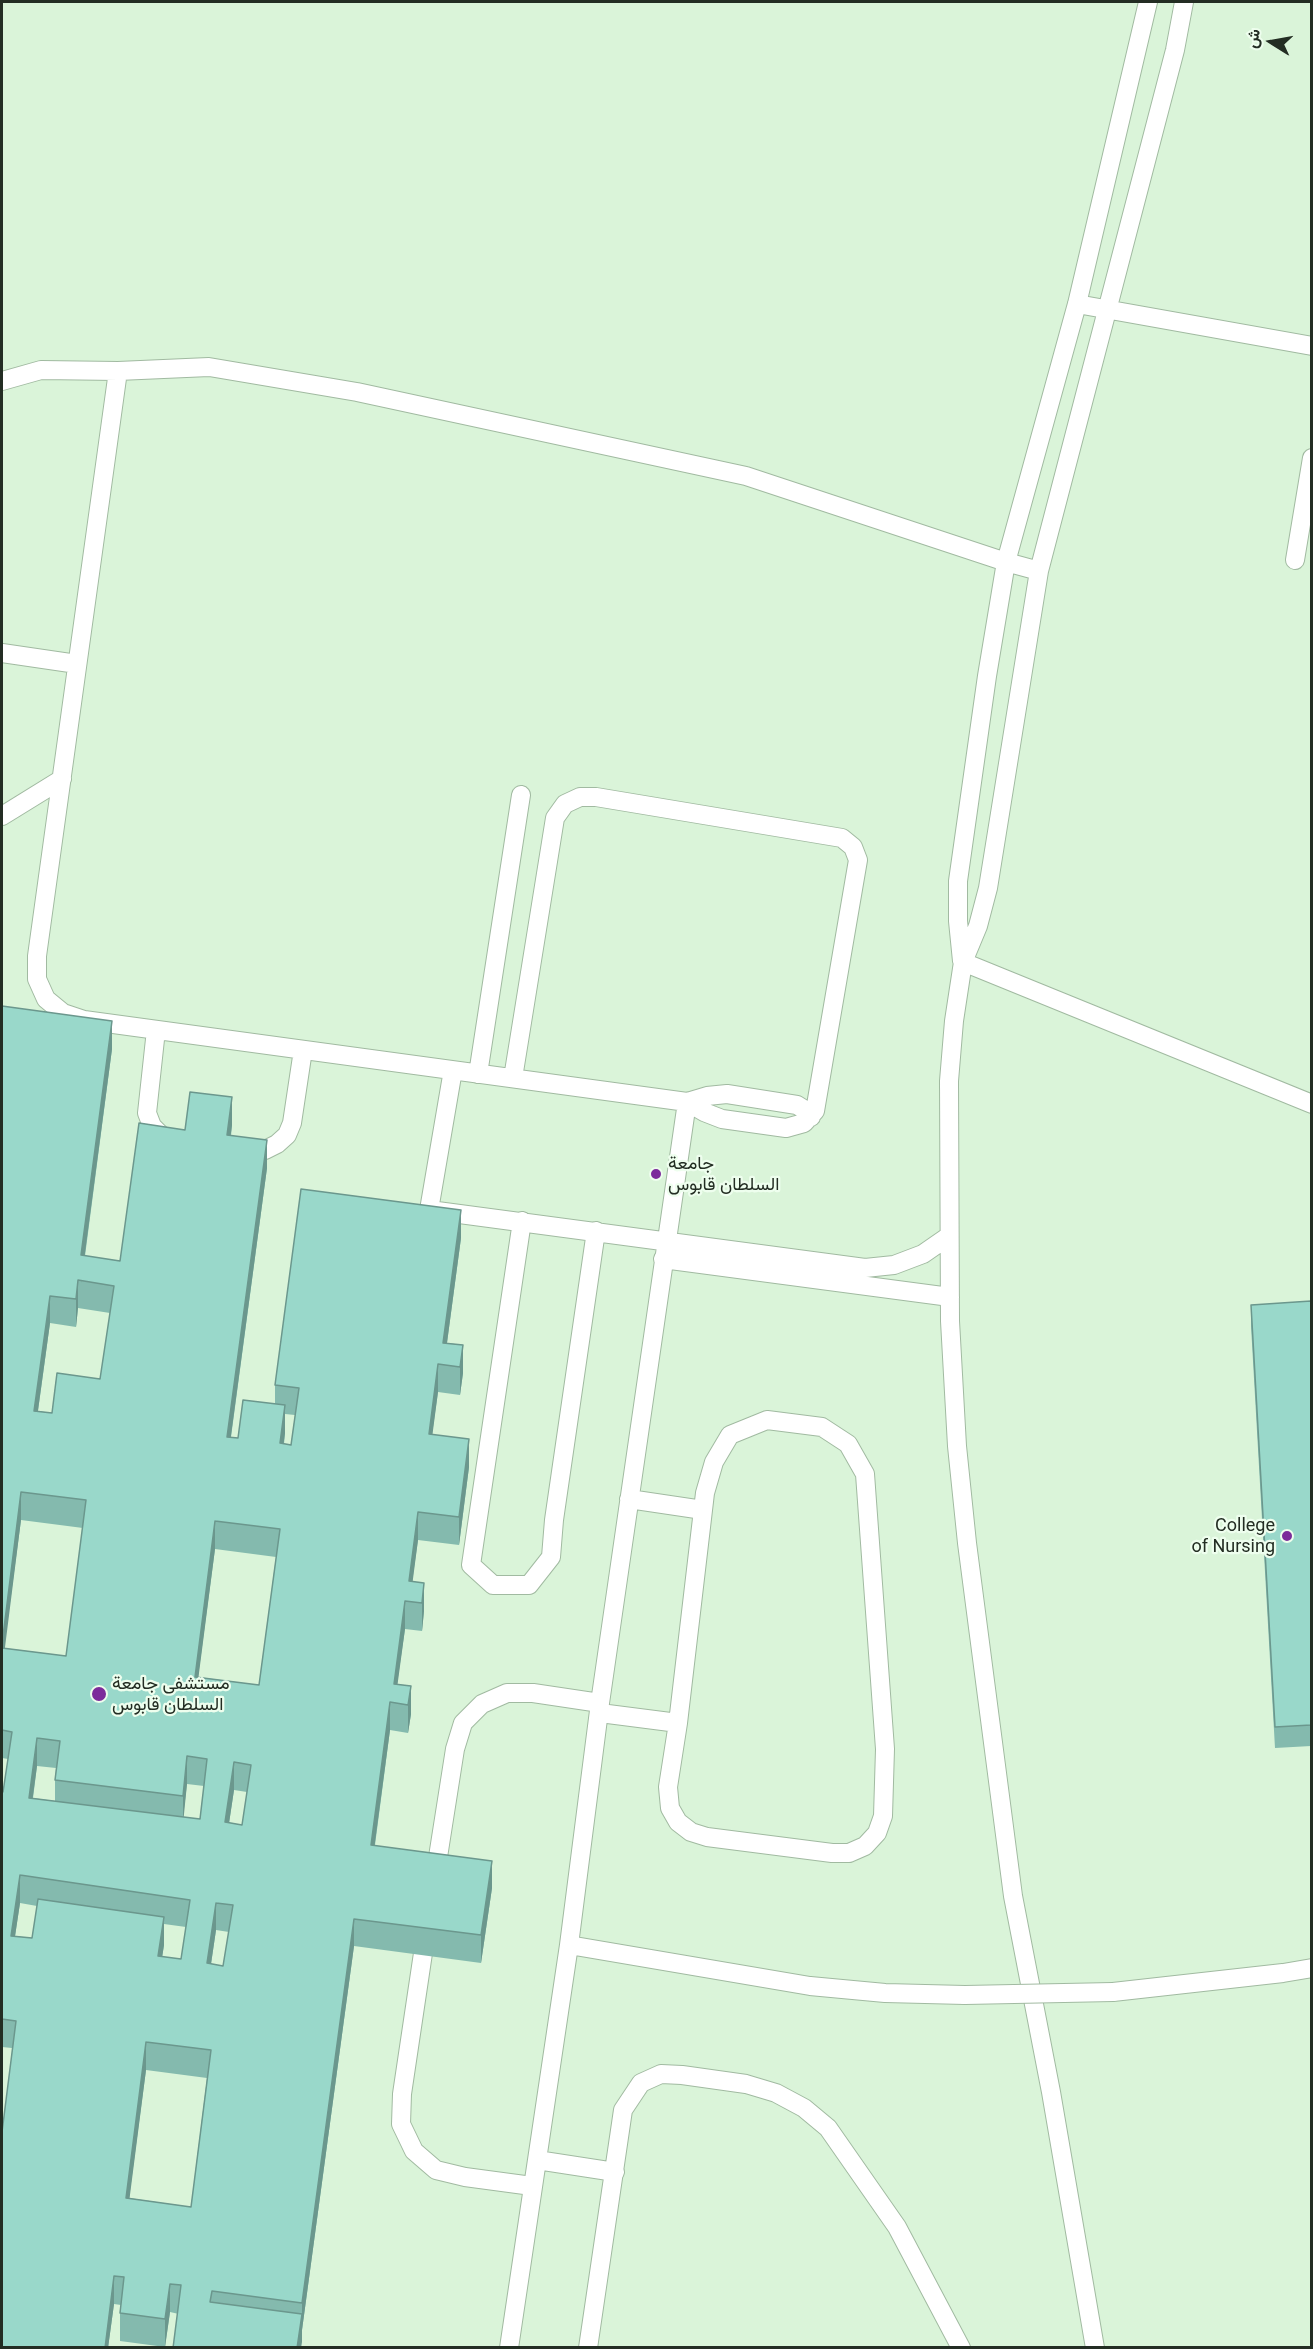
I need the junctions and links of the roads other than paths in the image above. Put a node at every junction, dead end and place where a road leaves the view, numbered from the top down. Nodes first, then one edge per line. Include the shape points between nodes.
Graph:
1 (1148, 2) edge
2 (1184, 2) edge
3 (1077, 304) junction
4 (1108, 310) junction
5 (1311, 346) edge
6 (118, 371) junction
7 (2, 381) edge
8 (1311, 458) edge
9 (1295, 560) dead end
10 (1006, 562) junction
11 (1039, 571) junction
12 (2, 653) edge
13 (77, 664) junction
14 (62, 779) junction
15 (521, 795) dead end
16 (2, 816) edge
17 (963, 962) junction
18 (37, 1016) edge
19 (84, 1020) junction
20 (156, 1030) junction
21 (303, 1050) junction
22 (453, 1070) junction
23 (478, 1074) junction
24 (513, 1078) junction
25 (687, 1102) junction
26 (1311, 1104) edge
27 (812, 1117) junction
28 (186, 1142) edge
29 (230, 1147) edge
30 (522, 1221) junction
31 (596, 1231) junction
32 (949, 1236) junction
33 (666, 1240) junction
34 (663, 1259) junction
35 (950, 1297) junction
36 (629, 1499) junction
37 (703, 1510) junction
38 (600, 1708) junction
39 (678, 1723) junction
40 (569, 1945) junction
41 (1311, 1968) edge
42 (537, 2160) junction
43 (615, 2172) junction
44 (532, 2186) junction
45 (509, 2348) edge
46 (588, 2348) edge
47 (961, 2348) edge
48 (1095, 2348) edge

1 - 3 lane
2 - 4 lane
3 - 4 lane
3 - 10 lane
4 - 5 lane
4 - 11 lane
6 - 7 lane via 41,370
6 - 10 lane via 209,367 380,397 746,476
6 - 13 lane
8 - 9 lane
10 - 11 lane
10 - 17 lane via 958,881
11 - 17 lane via 988,888
12 - 13 lane
13 - 14 lane
14 - 16 lane
14 - 19 lane via 37,979 46,999 63,1013
15 - 23 lane
17 - 26 lane
17 - 32 lane via 950,1081
18 - 19 lane
19 - 20 lane
20 - 21 lane
20 - 28 lane via 147,1113 162,1136
21 - 22 lane
21 - 29 lane via 287,1135 265,1150
22 - 23 lane
22 - 30 lane via 423,1209
23 - 24 lane
24 - 25 lane
24 - 27 lane via 555,818 565,804 580,797 596,797 829,834 853,847 858,860 857,874 818,1104
25 - 27 lane via 727,1094 797,1105
25 - 27 lane via 722,1119 786,1128
25 - 33 lane
30 - 31 lane
30 - 31 lane via 471,1565 494,1584 530,1585 551,1557
31 - 33 lane
32 - 33 lane via 923,1254 894,1265 865,1268
32 - 35 lane
33 - 34 lane
34 - 35 lane
34 - 36 lane
35 - 48 lane via 957,1446 967,1543 1013,1896
36 - 37 lane
36 - 38 lane
37 - 39 lane
37 - 39 lane via 714,1461 730,1435 767,1420 822,1427 849,1444 865,1474 885,1749 883,1816 877,1833 865,1846 849,1853 832,1853 691,1832 678,1822 670,1808 668,1787
38 - 39 lane
38 - 40 lane
38 - 44 lane via 533,1693 507,1693 482,1704 463,1723 455,1749 402,2094 401,2124 414,2151 436,2170
40 - 41 lane, bridge via 810,1986 885,1993 1113,1992
40 - 42 lane
42 - 43 lane
42 - 44 lane
43 - 46 lane
43 - 47 lane via 623,2110 641,2083 661,2074 682,2075 746,2084 776,2093 804,2108 828,2128 897,2227
44 - 45 lane

